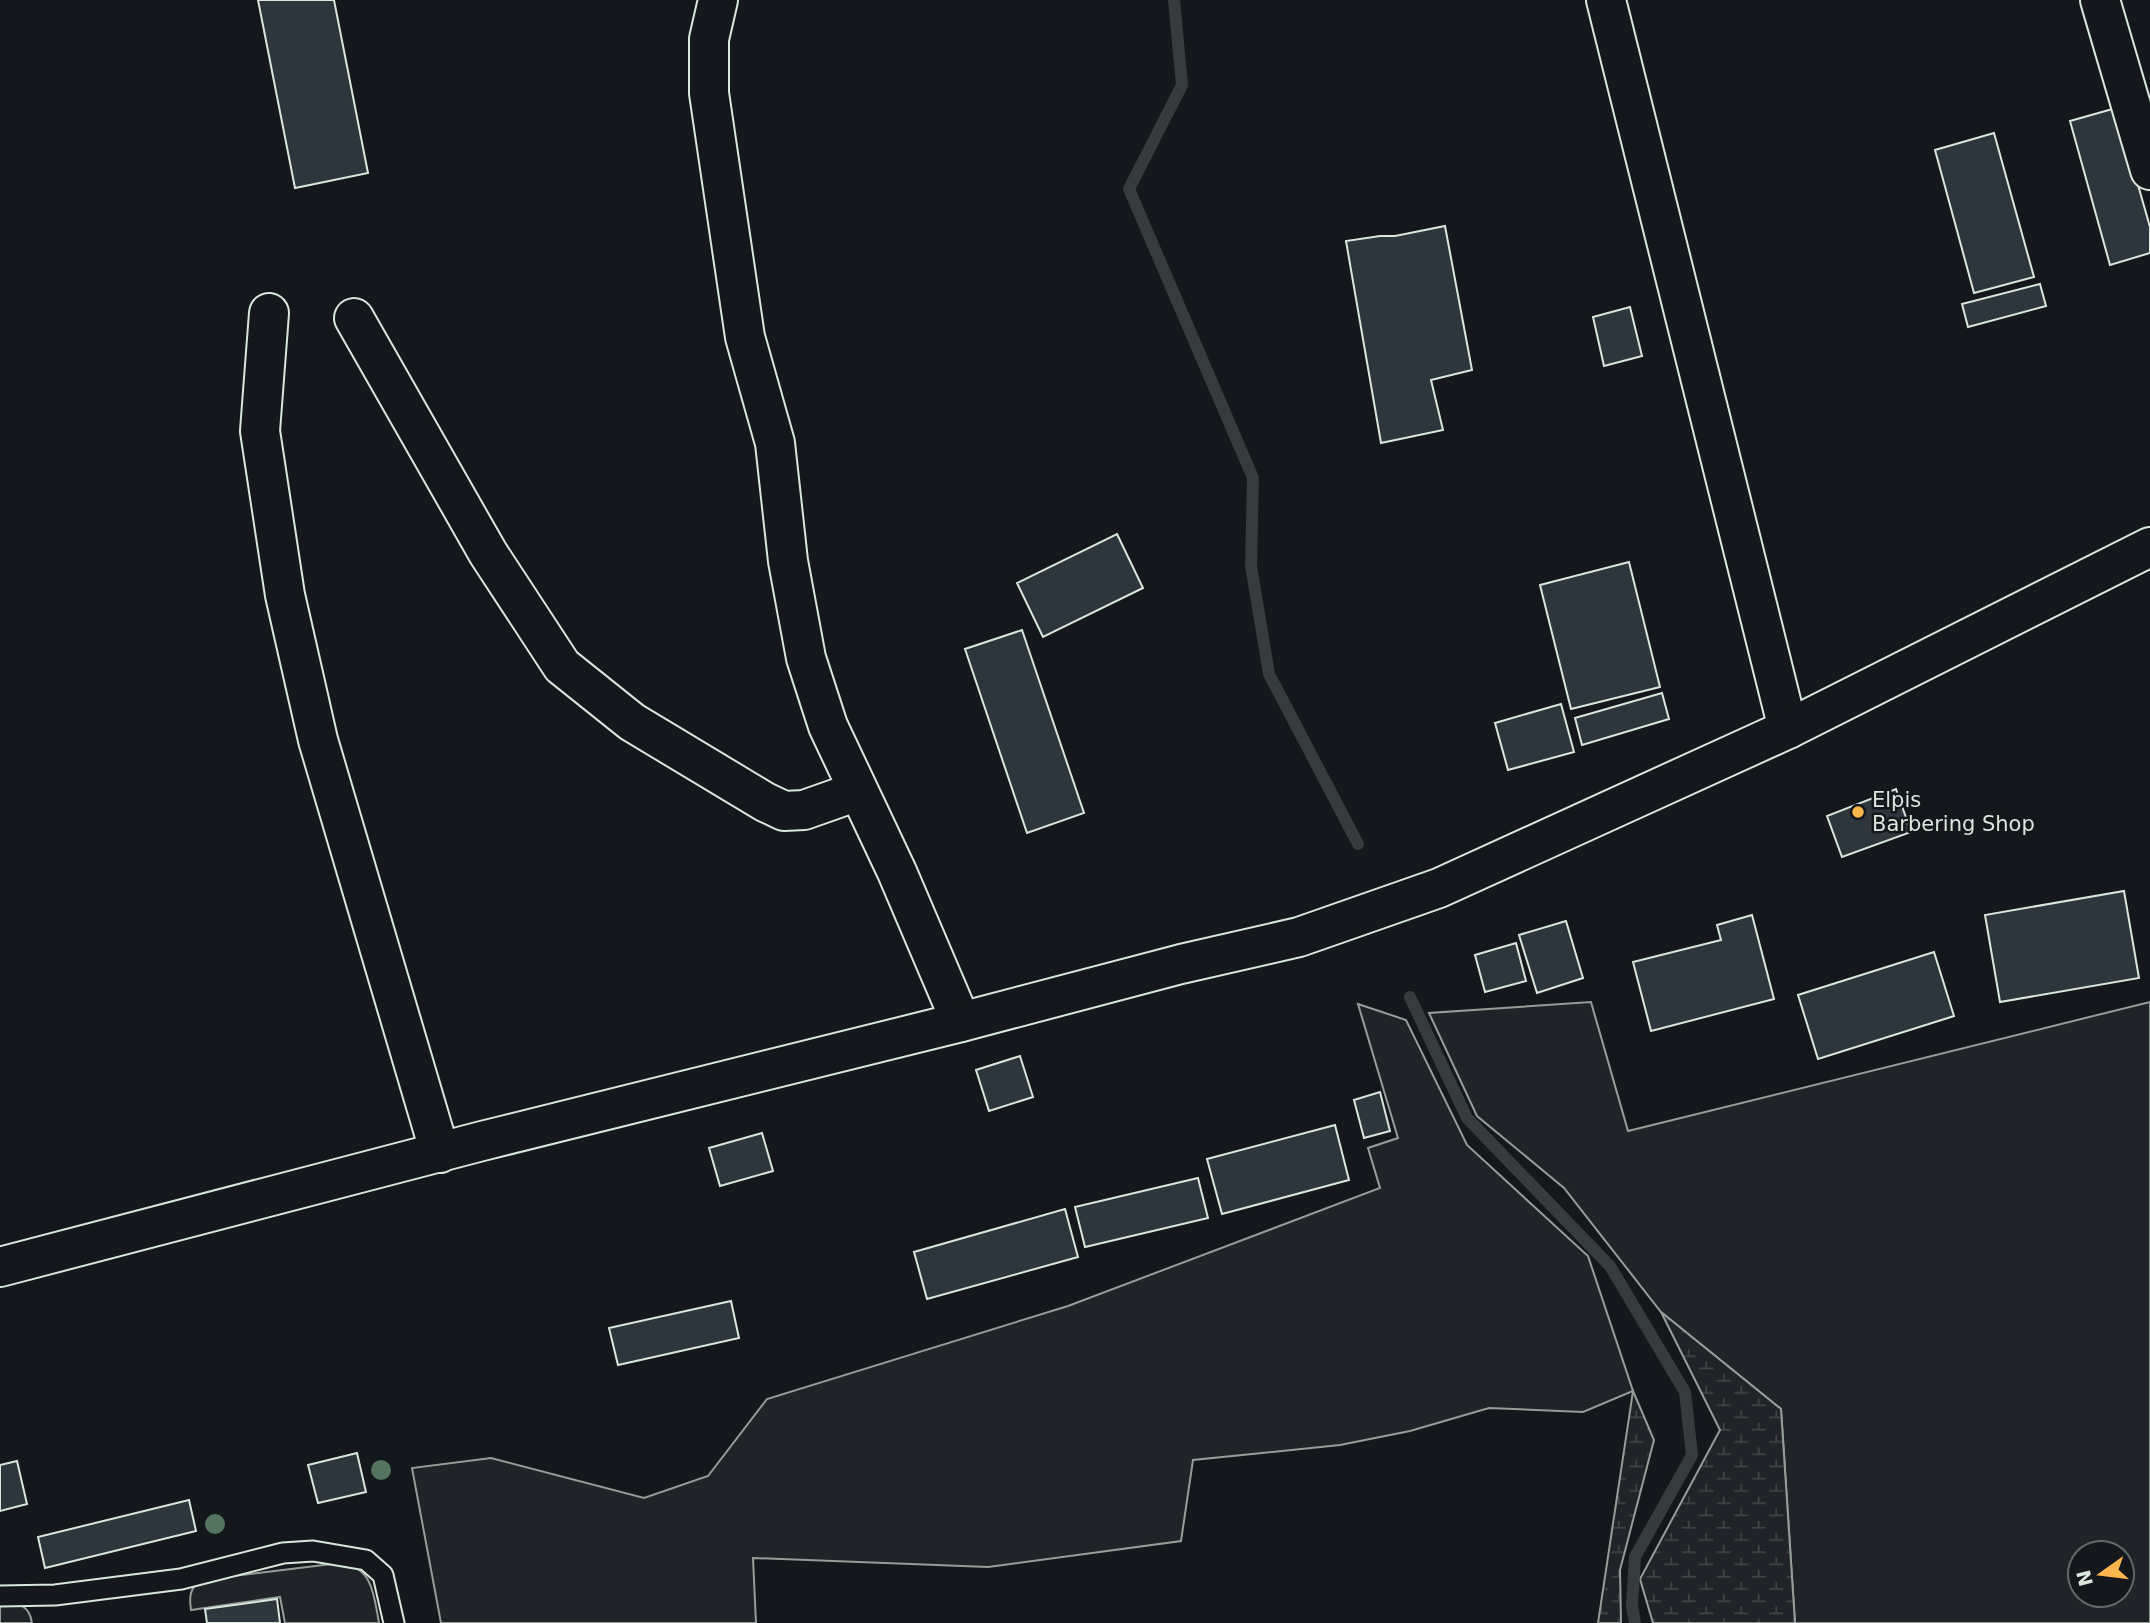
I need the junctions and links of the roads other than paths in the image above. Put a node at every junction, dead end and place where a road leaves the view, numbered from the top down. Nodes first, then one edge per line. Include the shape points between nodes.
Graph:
1 (718, 0) edge
2 (1606, 0) edge
3 (2100, 0) edge
4 (2150, 170) edge
5 (269, 313) dead end
6 (354, 318) dead end
7 (2150, 547) edge
8 (1788, 729) junction
9 (858, 791) junction
10 (961, 1022) junction
11 (440, 1153) junction
12 (0, 1267) edge
13 (0, 1596) edge
14 (394, 1623) edge

1 - 9 street via 709,39 709,93 745,337 775,443 788,561 806,657 828,726
2 - 8 street
3 - 4 street
5 - 11 street via 260,431 285,595 318,740
6 - 9 street via 488,553 562,666 632,722 784,811 804,810
7 - 8 street
8 - 10 street via 1439,888 1299,937
9 - 10 street
10 - 11 street
11 - 12 street
13 - 14 lane via 55,1595 181,1579 283,1553 313,1552 366,1560 383,1575

